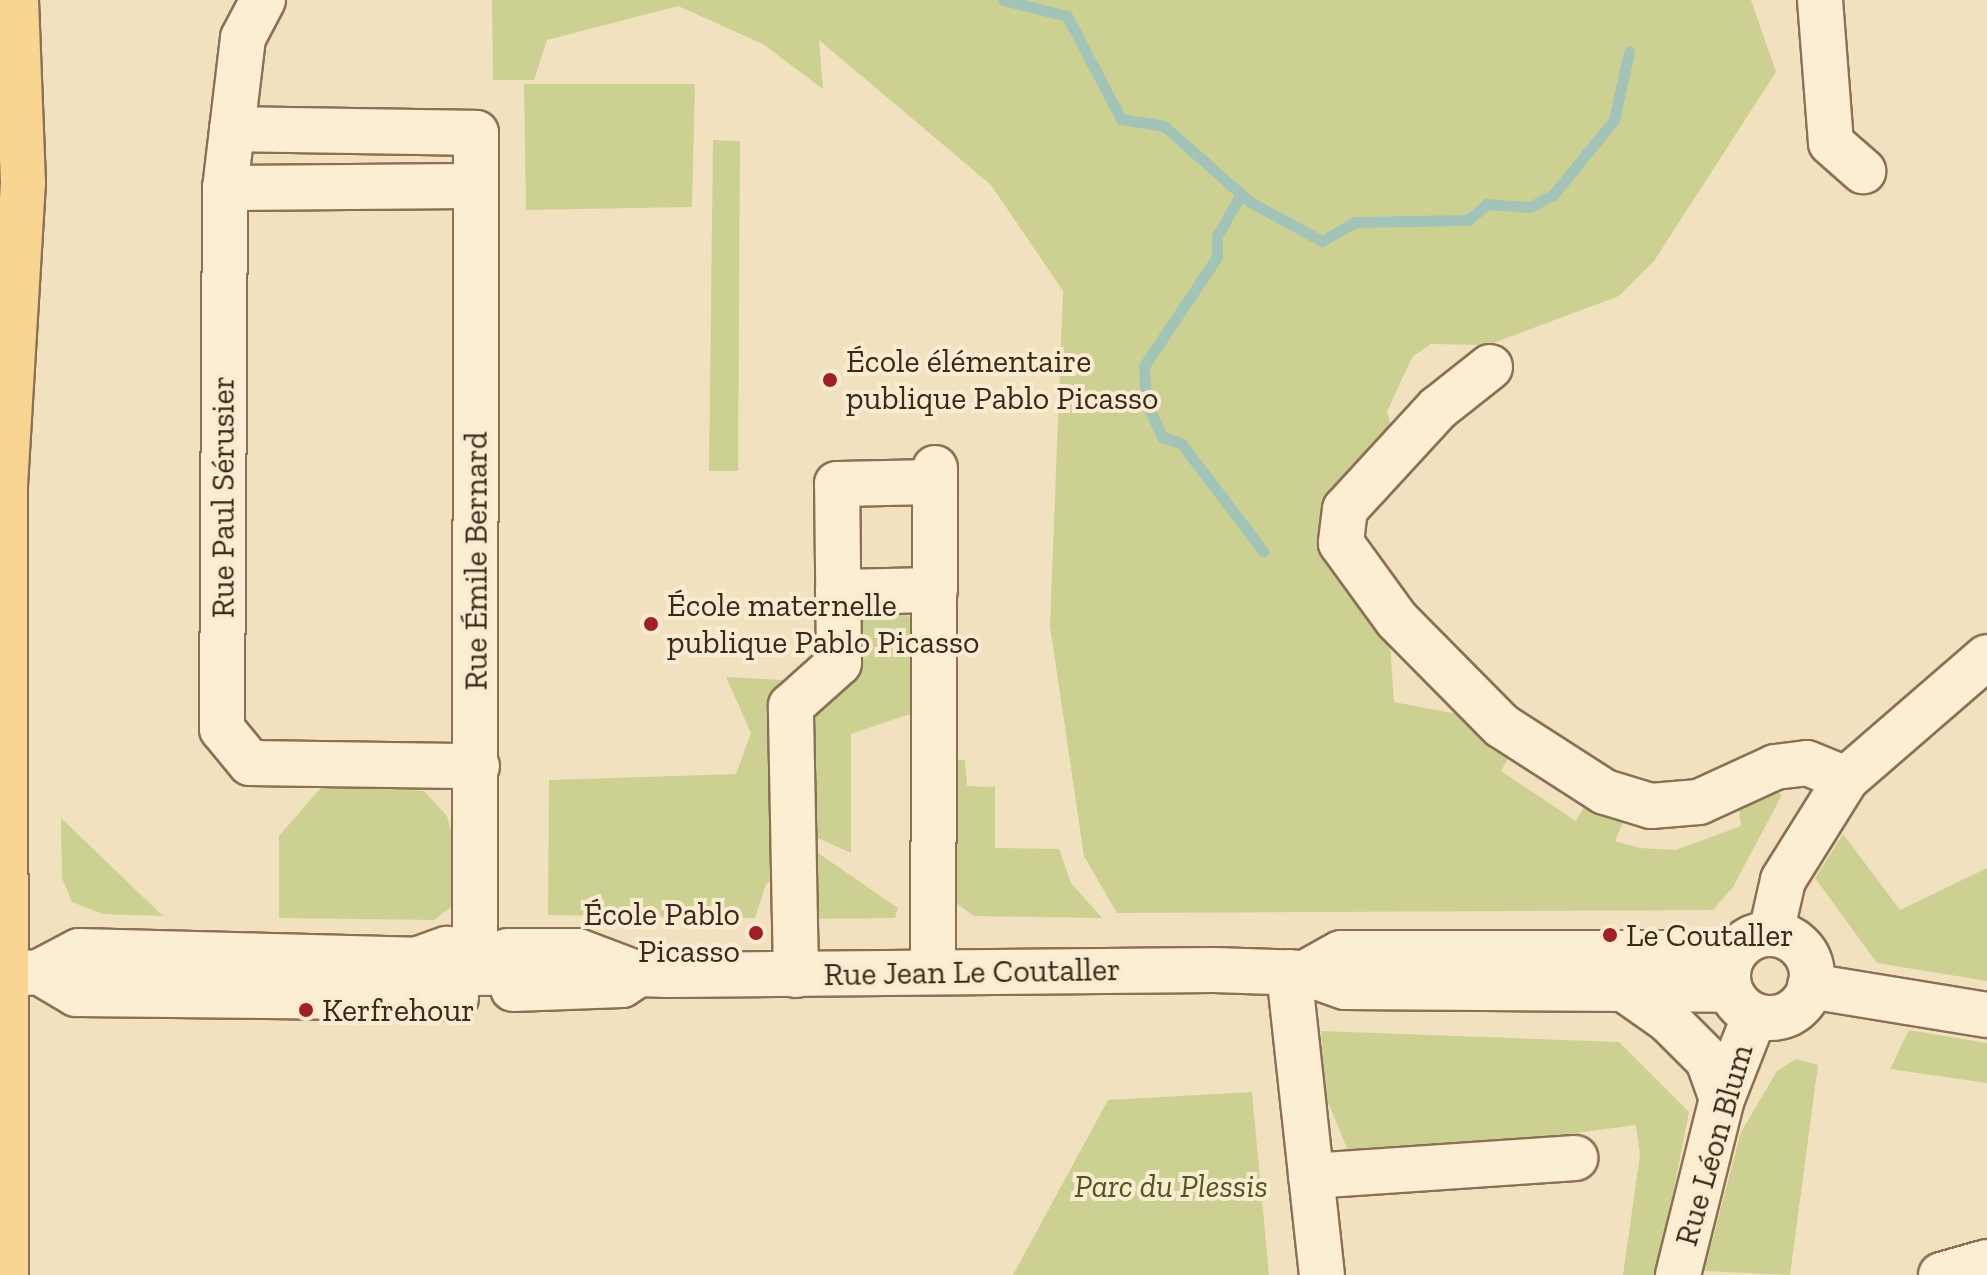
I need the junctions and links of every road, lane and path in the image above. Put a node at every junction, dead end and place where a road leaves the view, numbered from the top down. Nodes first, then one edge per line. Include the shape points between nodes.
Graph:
1 (16, 0) edge
2 (263, 0) edge
3 (1820, 0) edge
4 (232, 129) junction
5 (1863, 171) dead end
6 (475, 186) junction
7 (225, 188) junction
8 (1490, 367) dead end
9 (0, 401) edge
10 (5, 485) junction
11 (935, 590) junction
12 (838, 592) junction
13 (1987, 657) edge
14 (477, 766) junction
15 (1846, 779) junction
16 (2, 846) edge
17 (476, 969) junction
18 (933, 971) junction
19 (21, 973) junction
20 (1297, 973) junction
21 (1747, 973) junction
22 (639, 974) junction
23 (796, 975) junction
24 (1810, 986) junction
25 (1621, 987) junction
26 (1987, 1015) edge
27 (1722, 1099) junction
28 (1575, 1158) dead end
29 (4, 1172) edge
30 (1311, 1176) junction
31 (1987, 1262) edge
32 (6, 1275) edge
33 (1322, 1275) edge
34 (1678, 1275) edge
35 (1941, 1275) edge

1 - 10 main road via 23,183
2 - 4 street, Rue Paul Sérusier via 243,38
3 - 5 street via 1831,143
4 - 6 street, Rue Émile Bernard via 476,133
4 - 7 street, Rue Paul Sérusier
6 - 7 street
6 - 14 street, Rue Émile Bernard
7 - 14 street, Rue Paul Sérusier via 222,729 250,763
8 - 15 street via 1438,408 1345,509 1341,543 1380,600 1502,726 1605,792 1651,806 1699,802 1775,767 1807,763
9 - 10 main road
10 - 16 main road
11 - 12 street
11 - 12 street via 935,475 837,484
11 - 18 street
12 - 23 street via 839,663 791,706
13 - 15 street, Rue Léon Blum
14 - 17 street, Rue Émile Bernard
15 - 21 street, Rue Léon Blum via 1783,880
16 - 19 main road
17 - 19 street, Rue Jean Le Coutaller via 432,958 79,951
17 - 19 street, Rue Jean Le Coutaller via 326,993 76,994
17 - 22 street, Rue Jean Le Coutaller via 578,951
17 - 22 street, Rue Jean Le Coutaller via 518,987 622,985
18 - 20 street, Rue Jean Le Coutaller
18 - 23 street, Rue Jean Le Coutaller
19 - 29 main road
20 - 21 street, Rue Jean Le Coutaller via 1341,953
20 - 25 street, Rue Jean Le Coutaller via 1345,987
20 - 30 street
21 - 24 street via 1783,1016
21 - 24 street via 1803,950
21 - 25 street, Rue Jean Le Coutaller
21 - 27 street, Rue Léon Blum
22 - 23 street, Rue Jean Le Coutaller
24 - 26 street
25 - 27 street via 1708,1060
27 - 34 street, Rue Léon Blum
28 - 30 street
29 - 32 main road
30 - 33 street
31 - 35 street

